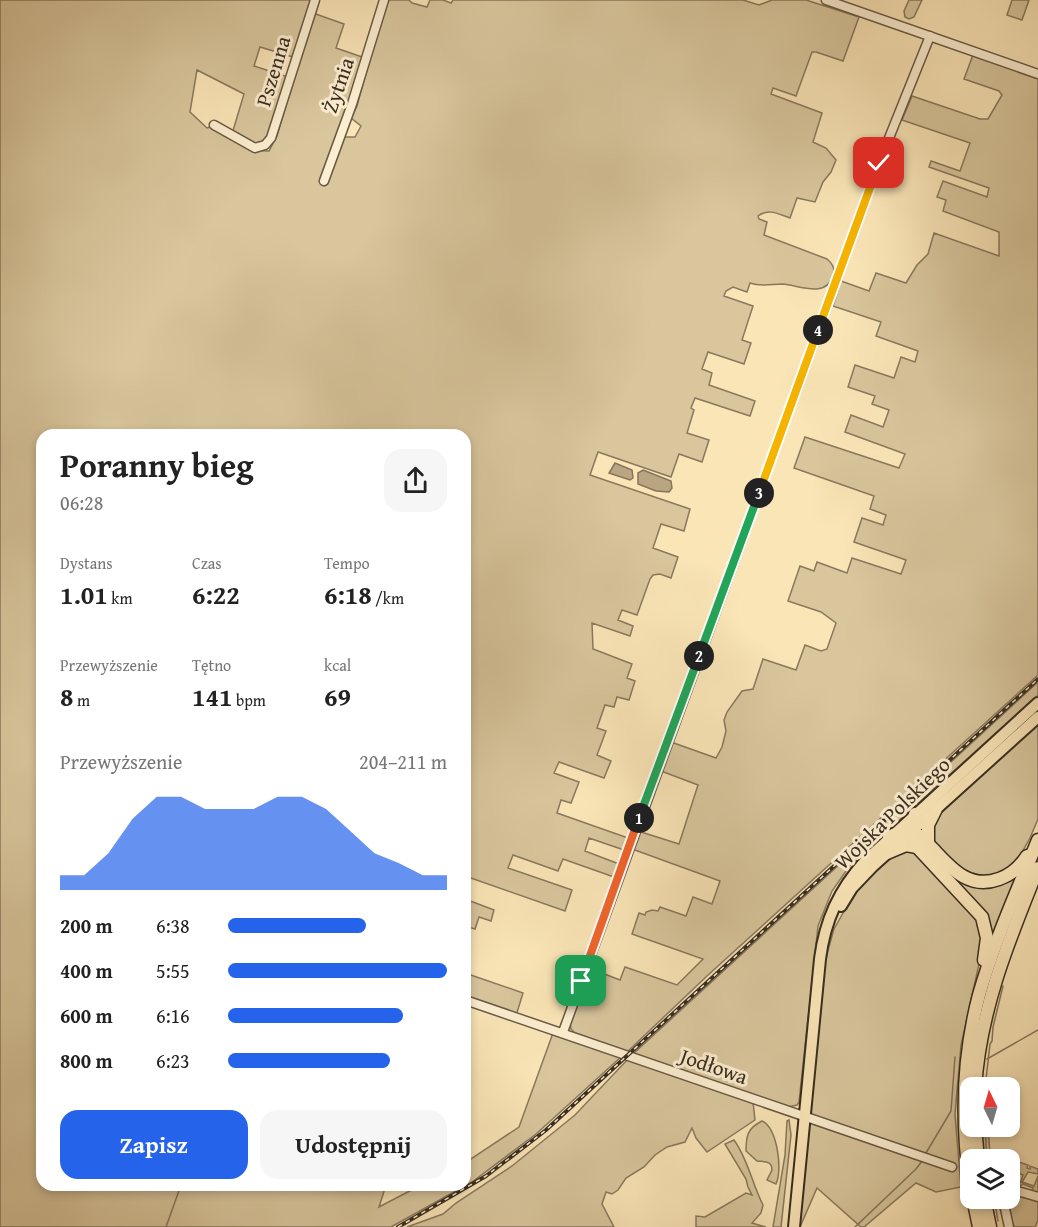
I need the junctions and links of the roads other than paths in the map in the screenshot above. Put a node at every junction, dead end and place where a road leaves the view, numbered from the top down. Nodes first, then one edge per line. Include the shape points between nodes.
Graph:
1 (315, 0) edge
2 (384, 0) edge
3 (826, 0) edge
4 (930, 36) junction
5 (1038, 74) edge
6 (214, 125) dead end
7 (324, 181) dead end
8 (1038, 703) edge
9 (1038, 717) edge
10 (936, 809) junction
11 (915, 814) junction
12 (910, 832) junction
13 (889, 837) junction
14 (1038, 839) edge
15 (922, 845) junction
16 (887, 853) junction
17 (1038, 868) edge
18 (819, 977) junction
19 (980, 994) junction
20 (471, 1002) edge
21 (563, 1032) junction
22 (976, 1077) edge
23 (805, 1116) junction
24 (967, 1149) edge
25 (952, 1167) dead end
26 (1020, 1192) edge
27 (1038, 1197) edge
28 (976, 1209) edge
29 (986, 1209) edge
30 (1005, 1209) edge
31 (794, 1227) edge
32 (980, 1227) edge
33 (990, 1227) edge
34 (1009, 1227) edge

1 - 6 street, Pszenna via 271,138 265,146 250,146
2 - 7 street, Żytnia
3 - 4 street
4 - 5 street
4 - 21 street via 879,163
8 - 11 main road, Wojska Polskiego
9 - 10 main road, Wojska Polskiego
10 - 12 main road, Wojska Polskiego
10 - 15 highway
11 - 12 highway
11 - 13 main road, Wojska Polskiego
12 - 13 highway
12 - 15 highway via 917,834
12 - 16 main road, Wojska Polskiego
13 - 18 main road, Wojska Polskiego via 854,873 839,895 826,927
14 - 15 highway via 1015,871 984,883 960,876
14 - 19 highway
15 - 16 highway via 906,845
15 - 19 highway via 985,924 987,942
16 - 18 main road, Wojska Polskiego via 859,880 836,915
17 - 22 highway via 1002,957 981,1039
18 - 23 main road, Wojska Polskiego
19 - 24 highway via 965,1078
20 - 21 street, Jodłowa
21 - 23 street, Jodłowa
23 - 25 street, Jodłowa
23 - 31 main road, Wojska Polskiego
26 - 27 street
28 - 32 highway
29 - 33 highway
30 - 34 street

